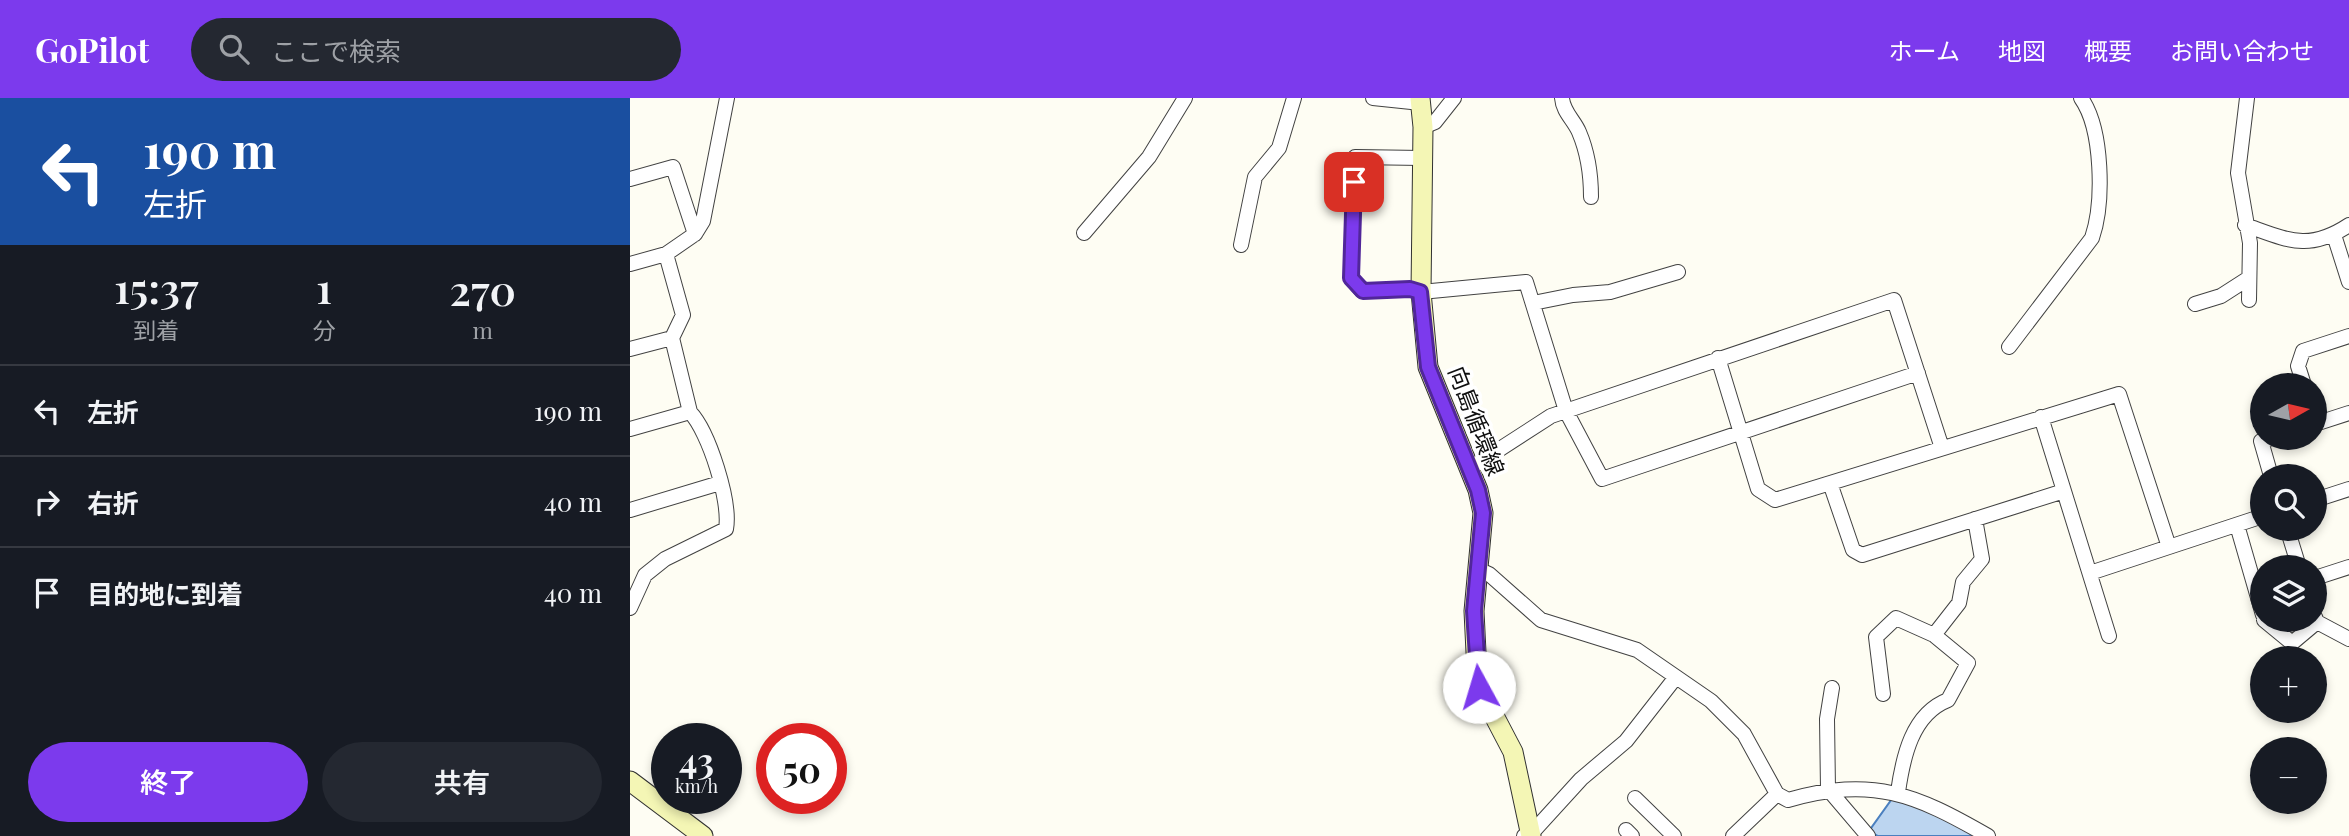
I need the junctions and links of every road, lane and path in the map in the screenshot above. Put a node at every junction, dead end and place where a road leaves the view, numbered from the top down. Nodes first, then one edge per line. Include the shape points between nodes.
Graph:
1 (727, 98) edge
2 (1185, 98) edge
3 (1294, 98) edge
4 (1373, 98) edge
5 (1454, 98) edge
6 (1562, 98) edge
7 (2081, 98) edge
8 (2247, 98) edge
9 (1420, 100) edge
10 (1423, 127) junction
11 (1422, 158) junction
12 (630, 179) edge
13 (1591, 197) dead end
14 (2245, 225) junction
15 (2349, 225) edge
16 (1084, 233) dead end
17 (695, 234) junction
18 (2334, 235) junction
19 (1241, 244) dead end
20 (666, 254) junction
21 (630, 264) edge
22 (1678, 272) dead end
23 (2348, 277) edge
24 (2249, 278) junction
25 (1420, 292) junction
26 (2249, 300) dead end
27 (1533, 303) junction
28 (2195, 304) dead end
29 (2349, 336) edge
30 (671, 338) junction
31 (2010, 347) dead end
32 (630, 349) edge
33 (1718, 358) junction
34 (1917, 373) junction
35 (2300, 373) edge
36 (1566, 411) junction
37 (690, 412) junction
38 (2349, 413) edge
39 (2041, 417) junction
40 (2328, 419) edge
41 (630, 429) edge
42 (1740, 430) junction
43 (1942, 448) junction
44 (1469, 469) junction
45 (720, 483) junction
46 (1830, 483) junction
47 (2349, 489) edge
48 (2064, 491) junction
49 (2327, 496) edge
50 (630, 510) edge
51 (1975, 519) junction
52 (2250, 520) edge
53 (2237, 525) junction
54 (2169, 547) junction
55 (2349, 567) edge
56 (1478, 569) junction
57 (2250, 571) edge
58 (2090, 573) junction
59 (2327, 574) edge
60 (630, 608) edge
61 (2327, 626) edge
62 (2280, 632) edge
63 (2303, 632) edge
64 (1934, 635) junction
65 (2109, 636) dead end
66 (2349, 639) edge
67 (1676, 677) junction
68 (1832, 688) dead end
69 (1883, 694) dead end
70 (630, 781) edge
71 (1828, 789) junction
72 (1898, 792) junction
73 (1777, 794) junction
74 (1635, 798) dead end
75 (703, 836) edge
76 (1528, 836) edge
77 (1674, 836) edge
78 (1733, 836) edge
79 (1867, 836) edge
80 (1989, 836) edge

1 - 17 street via 703,221
2 - 16 street via 1150,157
3 - 19 street via 1279,148 1255,177
4 - 9 street
5 - 10 street via 1435,122
6 - 13 street via 1579,131 1591,175
7 - 31 street via 2097,141 2098,219 2092,239
8 - 14 street via 2238,173
9 - 10 main road, 向島循環線
10 - 11 main road, 向島循環線
11 - 25 main road, 向島循環線
11 - 25 street via 1355,157 1351,278 1363,291
12 - 17 street via 673,167
14 - 18 street via 2298,244
14 - 24 street via 2250,243
15 - 18 street
17 - 20 street
18 - 23 street
20 - 21 street
20 - 30 street via 683,315
22 - 27 street via 1610,292
24 - 26 street
24 - 28 street via 2221,296
25 - 27 street via 1526,282
25 - 44 main road, 向島循環線 via 1428,367
27 - 36 street
29 - 35 street via 2303,351
30 - 32 street
30 - 37 street
33 - 34 street via 1894,300
33 - 36 street
33 - 42 street
34 - 42 street
34 - 43 street
36 - 42 street via 1602,479
36 - 44 street
37 - 41 street
37 - 45 street via 701,424
38 - 40 street
39 - 43 street
39 - 48 street
39 - 54 street via 2119,394
42 - 46 street via 1758,489 1775,500
43 - 46 street
44 - 56 main road, 向島循環線 via 1483,513
45 - 50 street
45 - 60 street via 729,513 726,529 664,559 645,575
46 - 51 street via 1853,550 1862,555
47 - 49 street
48 - 51 street
48 - 58 street
51 - 64 street via 1982,559 1963,582 1959,603
52 - 53 street
53 - 54 street
53 - 57 street
54 - 58 street
55 - 59 street
56 - 67 street via 1541,620 1637,649
56 - 76 main road, 向島循環線 via 1474,611 1478,680 1513,752
58 - 65 street
61 - 66 street
62 - 63 street via 2292,643
64 - 69 street via 1896,618 1876,637
64 - 72 street via 1968,663 1948,699 1930,707 1903,754
67 - 73 street via 1711,701 1744,734
67 - 76 street via 1626,741 1581,779
68 - 71 street via 1827,719
70 - 75 main road
71 - 72 street
71 - 73 street via 1788,800
71 - 79 street
72 - 80 street
73 - 78 street
74 - 77 street

